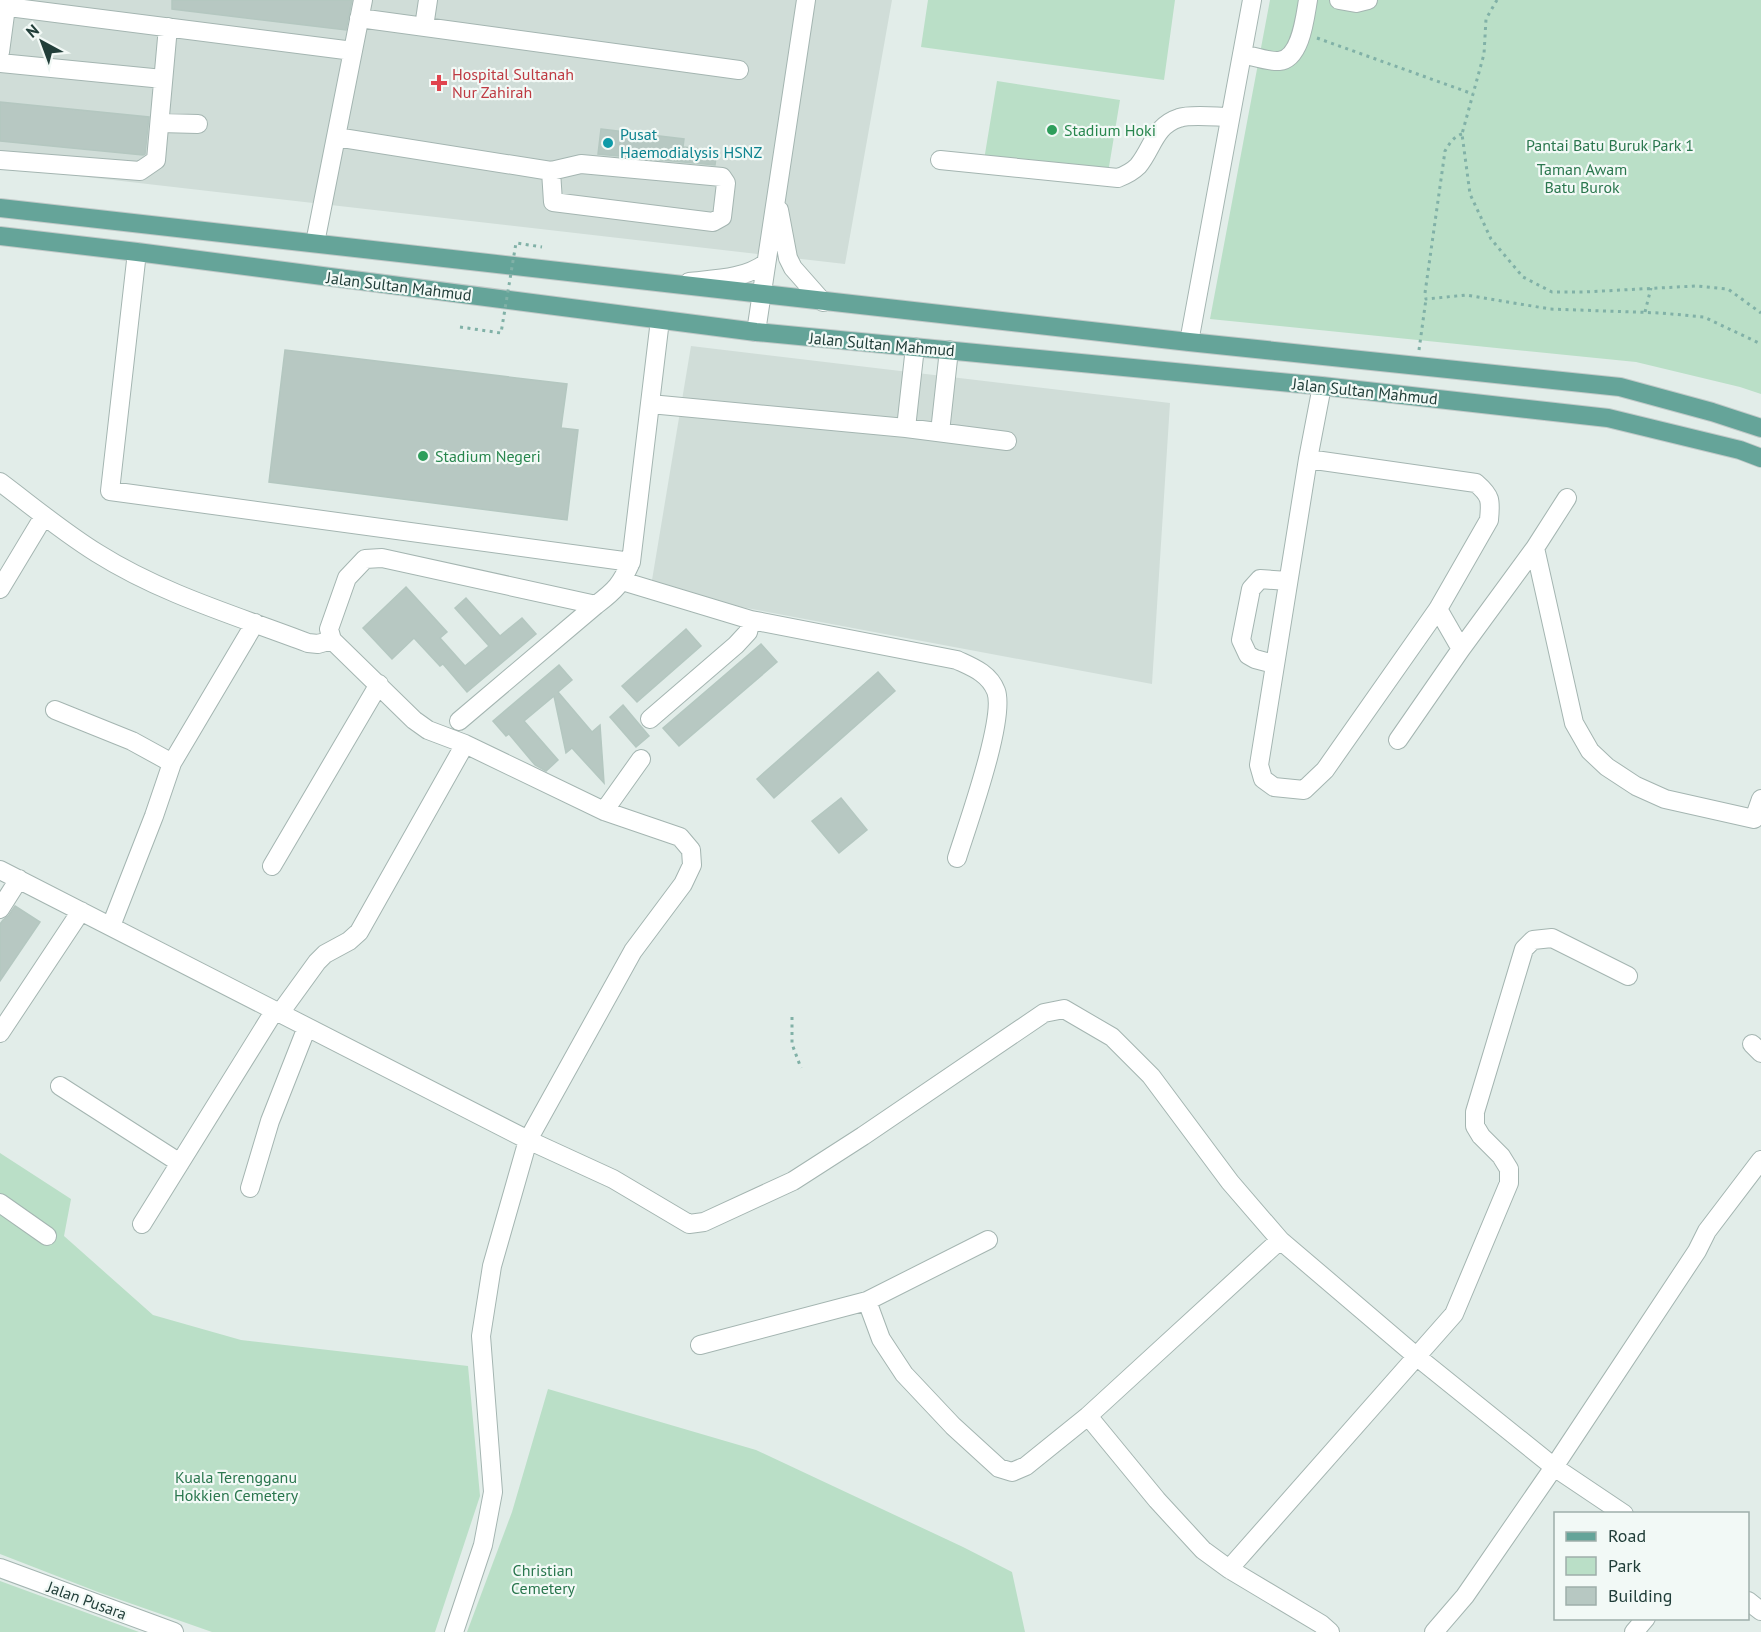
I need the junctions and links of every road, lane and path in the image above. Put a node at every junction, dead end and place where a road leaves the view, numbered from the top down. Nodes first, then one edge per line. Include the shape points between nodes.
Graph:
1 (428, 0) edge
2 (806, 0) edge
3 (1252, 0) edge
4 (1308, 0) edge
5 (1339, 0) edge
6 (1368, 0) edge
7 (1497, 0) edge
8 (27, 5) edge
9 (3, 6) edge
10 (361, 9) edge
11 (168, 27) junction
12 (424, 27) junction
13 (1302, 32) junction
14 (353, 51) junction
15 (0, 52) edge
16 (1242, 54) junction
17 (0, 63) edge
18 (739, 69) dead end
19 (163, 79) junction
20 (1473, 94) junction
21 (1230, 117) junction
22 (160, 123) junction
23 (198, 124) dead end
24 (1462, 134) junction
25 (336, 137) junction
26 (0, 159) edge
27 (940, 160) dead end
28 (551, 171) junction
29 (777, 196) junction
30 (0, 208) edge
31 (0, 236) edge
32 (315, 243) junction
33 (542, 247) dead end
34 (137, 252) junction
35 (766, 263) junction
36 (672, 284) junction
37 (1651, 288) junction
38 (761, 295) junction
39 (1426, 298) junction
40 (823, 302) junction
41 (1645, 312) junction
42 (1761, 313) edge
43 (660, 320) junction
44 (460, 327) dead end
45 (756, 332) junction
46 (1188, 342) junction
47 (1761, 344) edge
48 (915, 347) junction
49 (949, 350) junction
50 (1417, 366) junction
51 (1322, 386) junction
52 (650, 404) junction
53 (906, 428) junction
54 (1761, 428) edge
55 (940, 432) junction
56 (1007, 441) dead end
57 (1761, 458) edge
58 (1308, 459) junction
59 (0, 482) edge
60 (1567, 498) dead end
61 (44, 516) junction
62 (1535, 548) junction
63 (631, 562) junction
64 (622, 581) junction
65 (1288, 581) junction
66 (0, 589) edge
67 (596, 604) junction
68 (1438, 609) junction
69 (751, 620) junction
70 (255, 623) junction
71 (332, 640) junction
72 (1461, 649) junction
73 (1274, 664) junction
74 (379, 684) junction
75 (55, 710) dead end
76 (650, 719) dead end
77 (459, 721) dead end
78 (1398, 740) dead end
79 (465, 744) junction
80 (640, 759) dead end
81 (172, 764) junction
82 (1761, 799) edge
83 (603, 811) junction
84 (1757, 820) edge
85 (957, 858) dead end
86 (272, 866) dead end
87 (0, 870) edge
88 (19, 879) junction
89 (0, 909) edge
90 (81, 911) junction
91 (111, 926) junction
92 (1628, 976) dead end
93 (278, 1012) junction
94 (792, 1017) dead end
95 (307, 1027) junction
96 (0, 1033) edge
97 (801, 1068) dead end
98 (60, 1086) dead end
99 (528, 1140) junction
100 (1761, 1160) edge
101 (180, 1163) junction
102 (250, 1188) dead end
103 (0, 1203) edge
104 (142, 1224) dead end
105 (47, 1236) dead end
106 (988, 1240) dead end
107 (1280, 1240) junction
108 (867, 1301) junction
109 (700, 1345) dead end
110 (1416, 1356) junction
111 (1088, 1416) junction
112 (1554, 1467) junction
113 (1621, 1512) edge
114 (0, 1568) edge
115 (1229, 1569) junction
116 (1749, 1601) edge
117 (1761, 1611) edge
118 (1644, 1620) edge
119 (174, 1632) edge
120 (454, 1632) edge
121 (1330, 1632) edge
122 (1434, 1632) edge
123 (1634, 1632) edge

1 - 12 street
2 - 29 street
3 - 16 street
4 - 13 street
5 - 6 street
7 - 20 path via 1486,19 1484,54
8 - 9 street
8 - 11 street
9 - 15 street
10 - 12 street
10 - 14 street
11 - 14 street
11 - 19 street
12 - 18 street
13 - 16 street via 1296,49 1279,62
13 - 20 path
14 - 25 street
16 - 21 street
17 - 19 street
19 - 22 street
20 - 24 path
21 - 27 street via 1181,117 1166,124 1139,164 1119,178
21 - 46 street
22 - 23 street
22 - 26 street via 156,160 140,171
24 - 37 path via 1470,194 1491,239 1523,277 1552,292
24 - 39 path via 1445,151
25 - 28 street
25 - 32 street
28 - 28 street via 581,164 723,177 726,183 722,217 713,222 553,202
29 - 35 street
29 - 40 street via 788,258
30 - 32 main road, Jalan Sultan Mahmud
31 - 34 main road, Jalan Sultan Mahmud
32 - 36 main road, Jalan Sultan Mahmud
33 - 44 path, bridge via 516,243 501,333
34 - 43 main road, Jalan Sultan Mahmud
34 - 63 street via 110,491
35 - 36 street via 744,275
35 - 38 street
36 - 38 main road, Jalan Sultan Mahmud
37 - 41 path
37 - 42 path via 1728,289
38 - 40 main road, Jalan Sultan Mahmud
38 - 45 street
39 - 41 path via 1466,295 1550,309
39 - 50 path
40 - 46 main road, Jalan Sultan Mahmud
41 - 47 path via 1704,317
43 - 45 main road, Jalan Sultan Mahmud
43 - 52 street
45 - 48 main road, Jalan Sultan Mahmud
46 - 50 main road, Jalan Sultan Mahmud
48 - 49 main road, Jalan Sultan Mahmud
48 - 53 street
49 - 51 main road, Jalan Sultan Mahmud
49 - 55 street
50 - 54 main road, Jalan Sultan Mahmud via 1620,387
51 - 57 main road, Jalan Sultan Mahmud via 1608,418
51 - 58 street
52 - 53 street
52 - 63 street
53 - 55 street
55 - 56 street
58 - 65 street
58 - 68 street via 1476,483 1487,493 1491,504 1489,520
59 - 61 street
60 - 62 street
61 - 66 street
61 - 70 street via 97,554 169,591
62 - 72 street
62 - 84 street via 1574,723 1590,751 1636,786 1665,799
63 - 64 street
64 - 67 street
64 - 69 street
65 - 73 street
65 - 73 street via 1260,579 1251,589 1241,640 1248,655
67 - 71 street via 382,558 365,559 347,578 329,629
67 - 77 street
68 - 72 street
68 - 73 street via 1325,770 1304,790 1274,787 1263,779 1259,765
69 - 76 street via 748,632 736,645
69 - 85 street via 957,660 989,680 998,702 990,749
70 - 71 street via 308,643
70 - 81 street
71 - 74 street
72 - 78 street
74 - 79 street via 428,730
74 - 86 street
75 - 81 street via 132,741
79 - 83 street
79 - 93 street via 359,932 325,954
80 - 83 street
81 - 91 street
82 - 84 street
83 - 99 street via 680,837 691,850 692,865 682,885 633,951
87 - 88 street
88 - 89 street
88 - 90 street
90 - 91 street
90 - 96 street
91 - 93 street
92 - 110 street via 1551,938 1533,940 1524,949 1475,1112 1475,1126 1509,1169 1509,1184 1454,1314
93 - 95 street
93 - 101 street
94 - 97 path via 792,1044
95 - 99 street
95 - 102 street via 270,1121
98 - 101 street
99 - 107 street via 613,1179 689,1224 704,1222 792,1181 1044,1013 1064,1009 1112,1037 1151,1076 1230,1182
99 - 120 street via 492,1266 481,1336 493,1492 483,1545
100 - 112 street via 1707,1231
101 - 104 street
103 - 105 street
106 - 108 street
107 - 110 street
107 - 111 street
108 - 109 street
108 - 111 street via 881,1339 904,1374 952,1426 999,1468 1012,1472 1026,1466
110 - 112 street
110 - 115 street
111 - 115 street via 1185,1532
112 - 113 street
112 - 122 street via 1465,1596
114 - 119 street, Jalan Pusara
115 - 121 street
116 - 117 street
118 - 123 street

